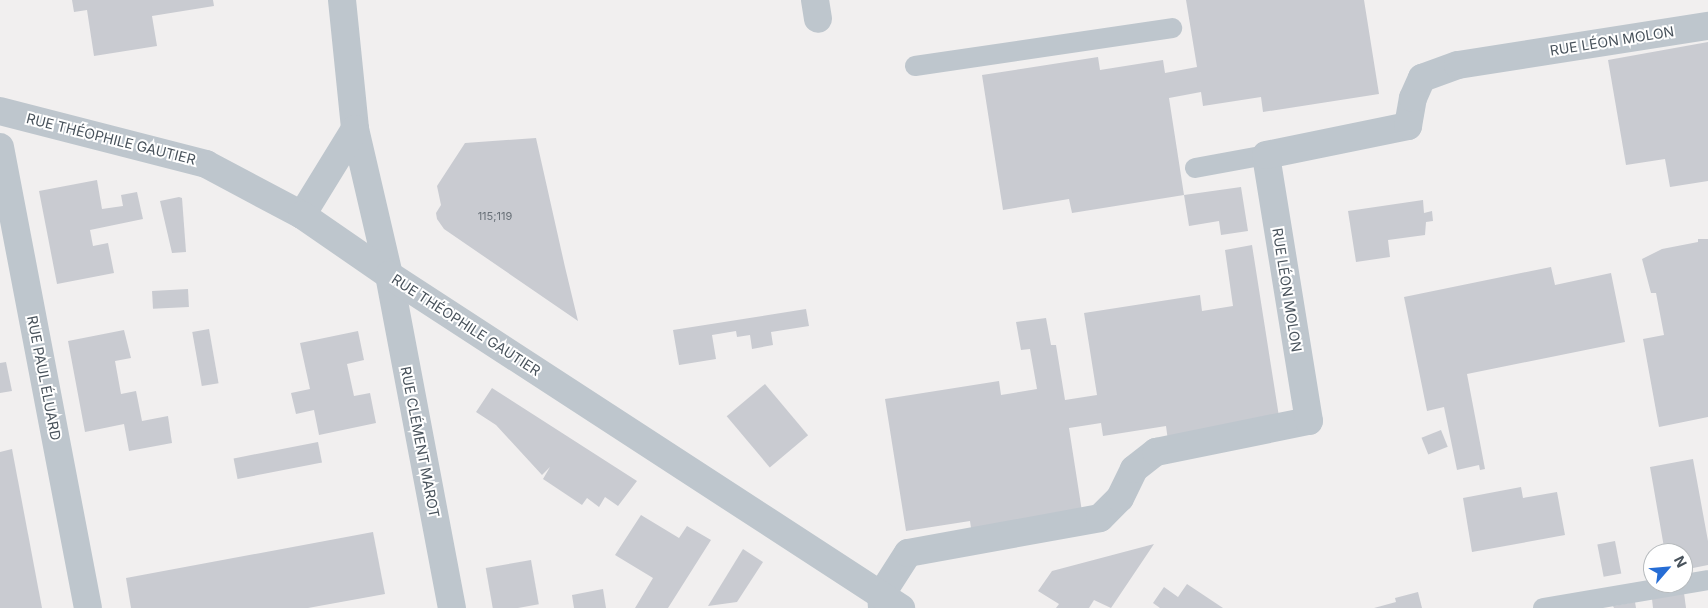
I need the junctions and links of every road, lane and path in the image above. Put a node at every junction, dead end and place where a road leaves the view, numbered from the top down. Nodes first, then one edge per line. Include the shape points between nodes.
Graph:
1 (342, 0) edge
2 (1708, 26) edge
3 (1172, 28) dead end
4 (915, 66) dead end
5 (0, 111) edge
6 (355, 129) junction
7 (0, 147) edge
8 (1266, 155) junction
9 (1195, 168) dead end
10 (302, 214) junction
11 (389, 275) junction
12 (1708, 580) edge
13 (888, 604) edge
14 (88, 608) edge
15 (452, 608) edge
16 (1543, 608) edge

1 - 6 street, RUE CLÉMENT MAROT
2 - 8 street, RUE LÉON MOLON via 1458,65 1422,78 1413,98 1408,126
3 - 4 lane
5 - 10 street, RUE THÉOPHILE GAUTIER via 119,139 206,164
6 - 10 street
6 - 11 street, RUE CLÉMENT MAROT
7 - 14 street, RUE PAUL ÉLUARD
8 - 9 lane
8 - 13 street, RUE LÉON MOLON via 1308,421 1156,452 1134,469 1120,498 1100,518 908,553
10 - 11 street, RUE THÉOPHILE GAUTIER
11 - 13 street, RUE THÉOPHILE GAUTIER
11 - 15 street, RUE CLÉMENT MAROT
12 - 16 lane

